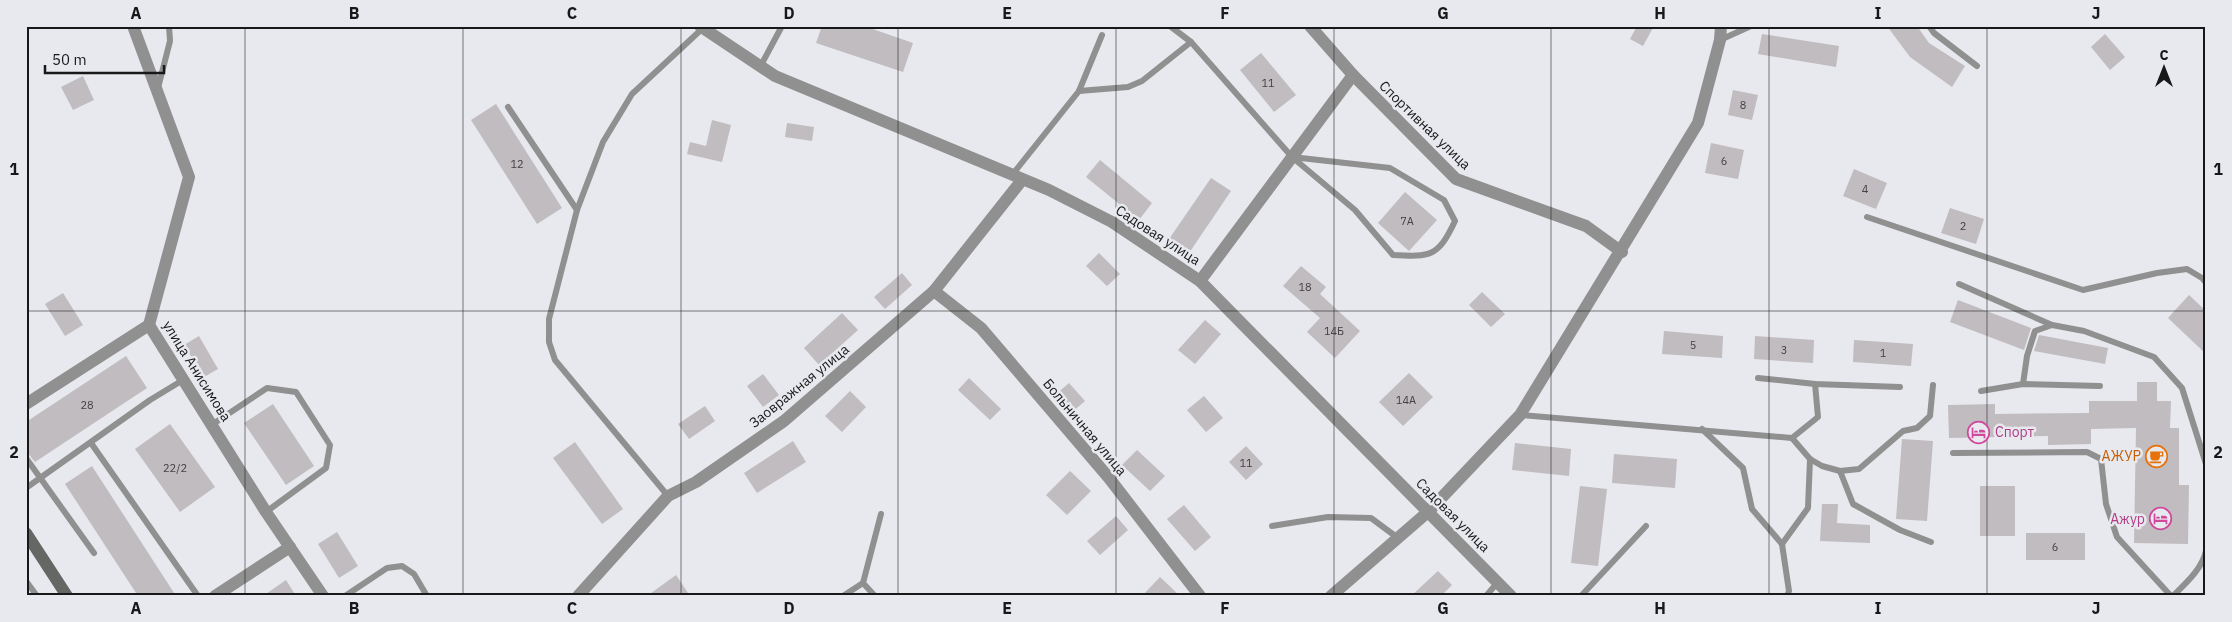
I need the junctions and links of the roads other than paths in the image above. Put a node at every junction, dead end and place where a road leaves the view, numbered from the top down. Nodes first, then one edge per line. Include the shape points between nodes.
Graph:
1 (133, 26) edge
2 (169, 26) edge
3 (782, 26) edge
4 (1170, 26) edge
5 (1310, 26) edge
6 (1721, 26) edge
7 (1751, 26) edge
8 (1929, 26) edge
9 (702, 27) edge
10 (1102, 35) dead end
11 (1720, 40) junction
12 (1191, 42) junction
13 (1978, 66) dead end
14 (760, 68) junction
15 (1353, 75) junction
16 (157, 91) junction
17 (1080, 91) junction
18 (508, 107) dead end
19 (1292, 157) junction
20 (1017, 178) junction
21 (577, 210) junction
22 (1867, 217) dead end
23 (1622, 252) junction
24 (1200, 281) junction
25 (2206, 283) edge
26 (1959, 284) dead end
27 (934, 291) junction
28 (149, 325) junction
29 (2052, 325) junction
30 (1758, 378) dead end
31 (183, 380) junction
32 (1815, 384) junction
33 (1933, 384) dead end
34 (2023, 384) junction
35 (2100, 386) dead end
36 (1900, 387) dead end
37 (1980, 391) dead end
38 (26, 404) edge
39 (1520, 415) junction
40 (213, 424) junction
41 (1702, 430) junction
42 (1792, 438) junction
43 (91, 443) junction
44 (1953, 453) dead end
45 (26, 458) edge
46 (1810, 459) junction
47 (2206, 464) edge
48 (1840, 471) junction
49 (40, 478) junction
50 (26, 488) edge
51 (668, 496) junction
52 (1428, 511) junction
53 (266, 512) junction
54 (881, 514) dead end
55 (1272, 526) dead end
56 (1646, 526) dead end
57 (26, 533) edge
58 (1398, 538) junction
59 (1931, 542) dead end
60 (1782, 544) junction
61 (290, 547) junction
62 (2206, 551) edge
63 (94, 553) dead end
64 (2205, 559) edge
65 (26, 581) edge
66 (1498, 582) junction
67 (863, 583) junction
68 (1789, 594) edge
69 (37, 596) edge
70 (67, 596) edge
71 (198, 596) edge
72 (215, 596) edge
73 (323, 596) edge
74 (346, 596) edge
75 (427, 596) edge
76 (578, 596) edge
77 (843, 596) edge
78 (875, 596) edge
79 (1200, 596) edge
80 (1331, 596) edge
81 (1486, 596) edge
82 (1511, 596) edge
83 (1581, 596) edge
84 (2172, 596) edge

1 - 16 street, улица Анисимова
2 - 16 lane via 170,41
3 - 14 lane
4 - 12 lane
5 - 15 street, Спортивная улица
6 - 11 street
7 - 11 lane
8 - 13 lane
9 - 14 street, Садовая улица
9 - 21 lane via 632,94 603,142
10 - 17 lane
11 - 23 street via 1698,124
12 - 17 lane via 1142,81 1128,87
12 - 19 lane
14 - 20 street, Садовая улица
15 - 19 street
15 - 23 street, Спортивная улица via 1456,179 1586,226
16 - 28 street, улица Анисимова via 189,176
17 - 20 lane
18 - 21 lane
19 - 19 lane via 1355,210 1393,254 1423,257 1444,244 1455,221 1444,200 1390,168
19 - 24 street
20 - 24 street, Садовая улица via 1049,190 1112,222
20 - 27 street, Заовражная улица
21 - 51 lane via 549,319 551,350 555,360
22 - 25 lane via 2083,290 2187,269
23 - 39 street
24 - 52 street, Садовая улица
26 - 29 lane
27 - 51 street, Заовражная улица via 784,420 696,482
27 - 79 street, Больничная улица via 981,328 1109,478
28 - 31 street, улица Анисимова
28 - 38 street
29 - 34 lane via 2035,331
29 - 47 lane via 2084,332 2154,358 2182,388
30 - 32 lane
31 - 40 street, улица Анисимова
31 - 43 lane
32 - 36 lane
32 - 42 lane via 1818,417
33 - 48 lane via 1930,416 1917,428 1903,431 1859,469
34 - 35 lane
34 - 37 lane
39 - 41 lane
39 - 52 street
40 - 53 street, улица Анисимова
40 - 53 lane via 267,388 296,392 330,445 326,468
41 - 42 lane
41 - 60 lane via 1743,468 1752,509
42 - 46 lane
43 - 49 lane
43 - 71 lane
44 - 84 lane via 2087,452 2101,459 2106,504 2116,537
45 - 49 lane
46 - 48 lane
46 - 60 lane via 1808,508
48 - 59 lane via 1853,504 1900,530
49 - 50 lane
49 - 63 lane
51 - 76 street, Заовражная улица
52 - 58 street
52 - 66 street, Садовая улица
53 - 61 street, улица Анисимова
54 - 67 lane
55 - 58 lane via 1328,518 1371,518
56 - 83 lane
57 - 70 main road
58 - 80 street
60 - 68 lane
61 - 72 street
61 - 73 street, улица Анисимова
62 - 64 lane
64 - 84 lane via 2190,580
65 - 69 lane
66 - 81 lane
66 - 82 street, Садовая улица
67 - 77 lane
67 - 78 lane
74 - 75 lane via 387,568 402,566 414,574

